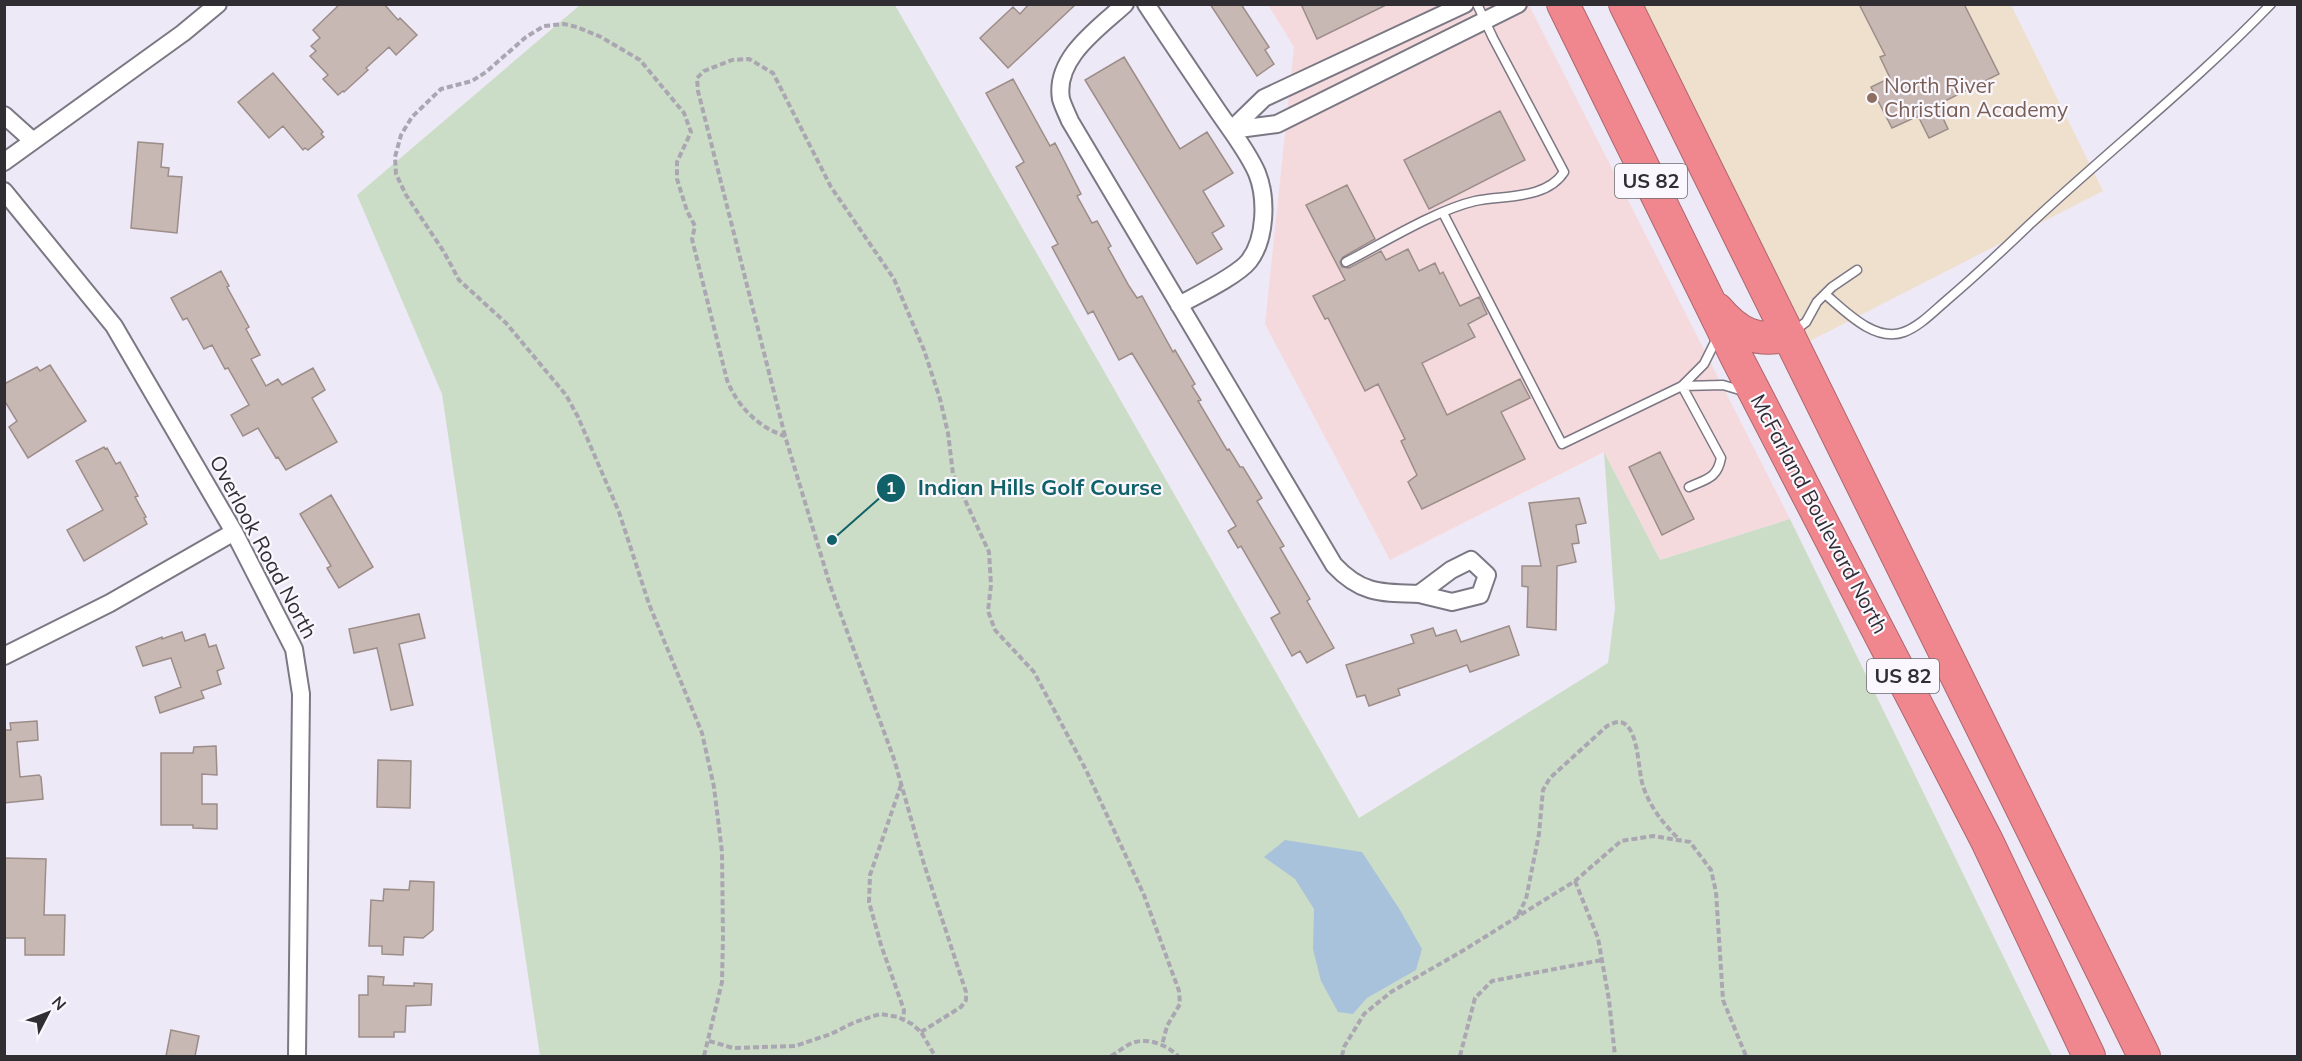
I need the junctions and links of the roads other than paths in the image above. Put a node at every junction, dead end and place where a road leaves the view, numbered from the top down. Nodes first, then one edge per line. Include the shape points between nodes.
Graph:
1 (218, 4) edge
2 (1125, 4) edge
3 (1146, 4) edge
4 (1465, 4) edge
5 (1477, 4) edge
6 (1518, 4) edge
7 (1563, 4) edge
8 (1610, 4) edge
9 (1625, 4) edge
10 (2271, 4) edge
11 (1484, 22) junction
12 (1653, 60) junction
13 (4, 116) edge
14 (1231, 130) junction
15 (33, 141) junction
16 (4, 162) edge
17 (4, 190) edge
18 (1443, 213) junction
19 (1346, 262) dead end
20 (1857, 270) dead end
21 (1825, 294) junction
22 (1708, 299) junction
23 (1179, 305) junction
24 (1789, 335) junction
25 (1682, 386) junction
26 (1758, 397) junction
27 (1689, 487) dead end
28 (234, 532) junction
29 (1419, 594) dead end
30 (4, 656) edge
31 (297, 1056) edge
32 (2089, 1056) edge
33 (2144, 1056) edge

1 - 15 street
2 - 23 street via 1073,55 1062,74 1061,98 1070,121
3 - 14 street
4 - 14 street via 1264,98
5 - 11 lane
6 - 11 street
7 - 22 highway, McFarland Boulevard North / US 82
8 - 12 highway
9 - 12 highway, US 82
10 - 21 lane via 2238,39 1925,319 1902,333 1881,333 1858,321
11 - 14 street via 1277,124
11 - 18 lane via 1563,172 1558,181 1542,189 1474,201
12 - 24 highway, US 82
13 - 15 street
14 - 23 street via 1257,174 1262,193 1259,239 1249,262
15 - 16 street
17 - 28 street, Overlook Road North via 114,326
18 - 19 lane
18 - 25 lane via 1562,444
20 - 21 lane
21 - 24 lane via 1806,322
22 - 24 highway via 1726,321 1748,335 1772,339
22 - 25 lane via 1715,342 1704,364
22 - 26 highway, McFarland Boulevard North / US 82
23 - 29 street via 1334,565 1348,580 1369,590
24 - 33 highway, US 82
25 - 26 lane via 1723,385
25 - 27 lane via 1721,458 1713,476
26 - 32 highway, McFarland Boulevard North / US 82 via 1982,831
28 - 30 street via 110,603
28 - 31 street, Overlook Road North via 294,649 301,694

